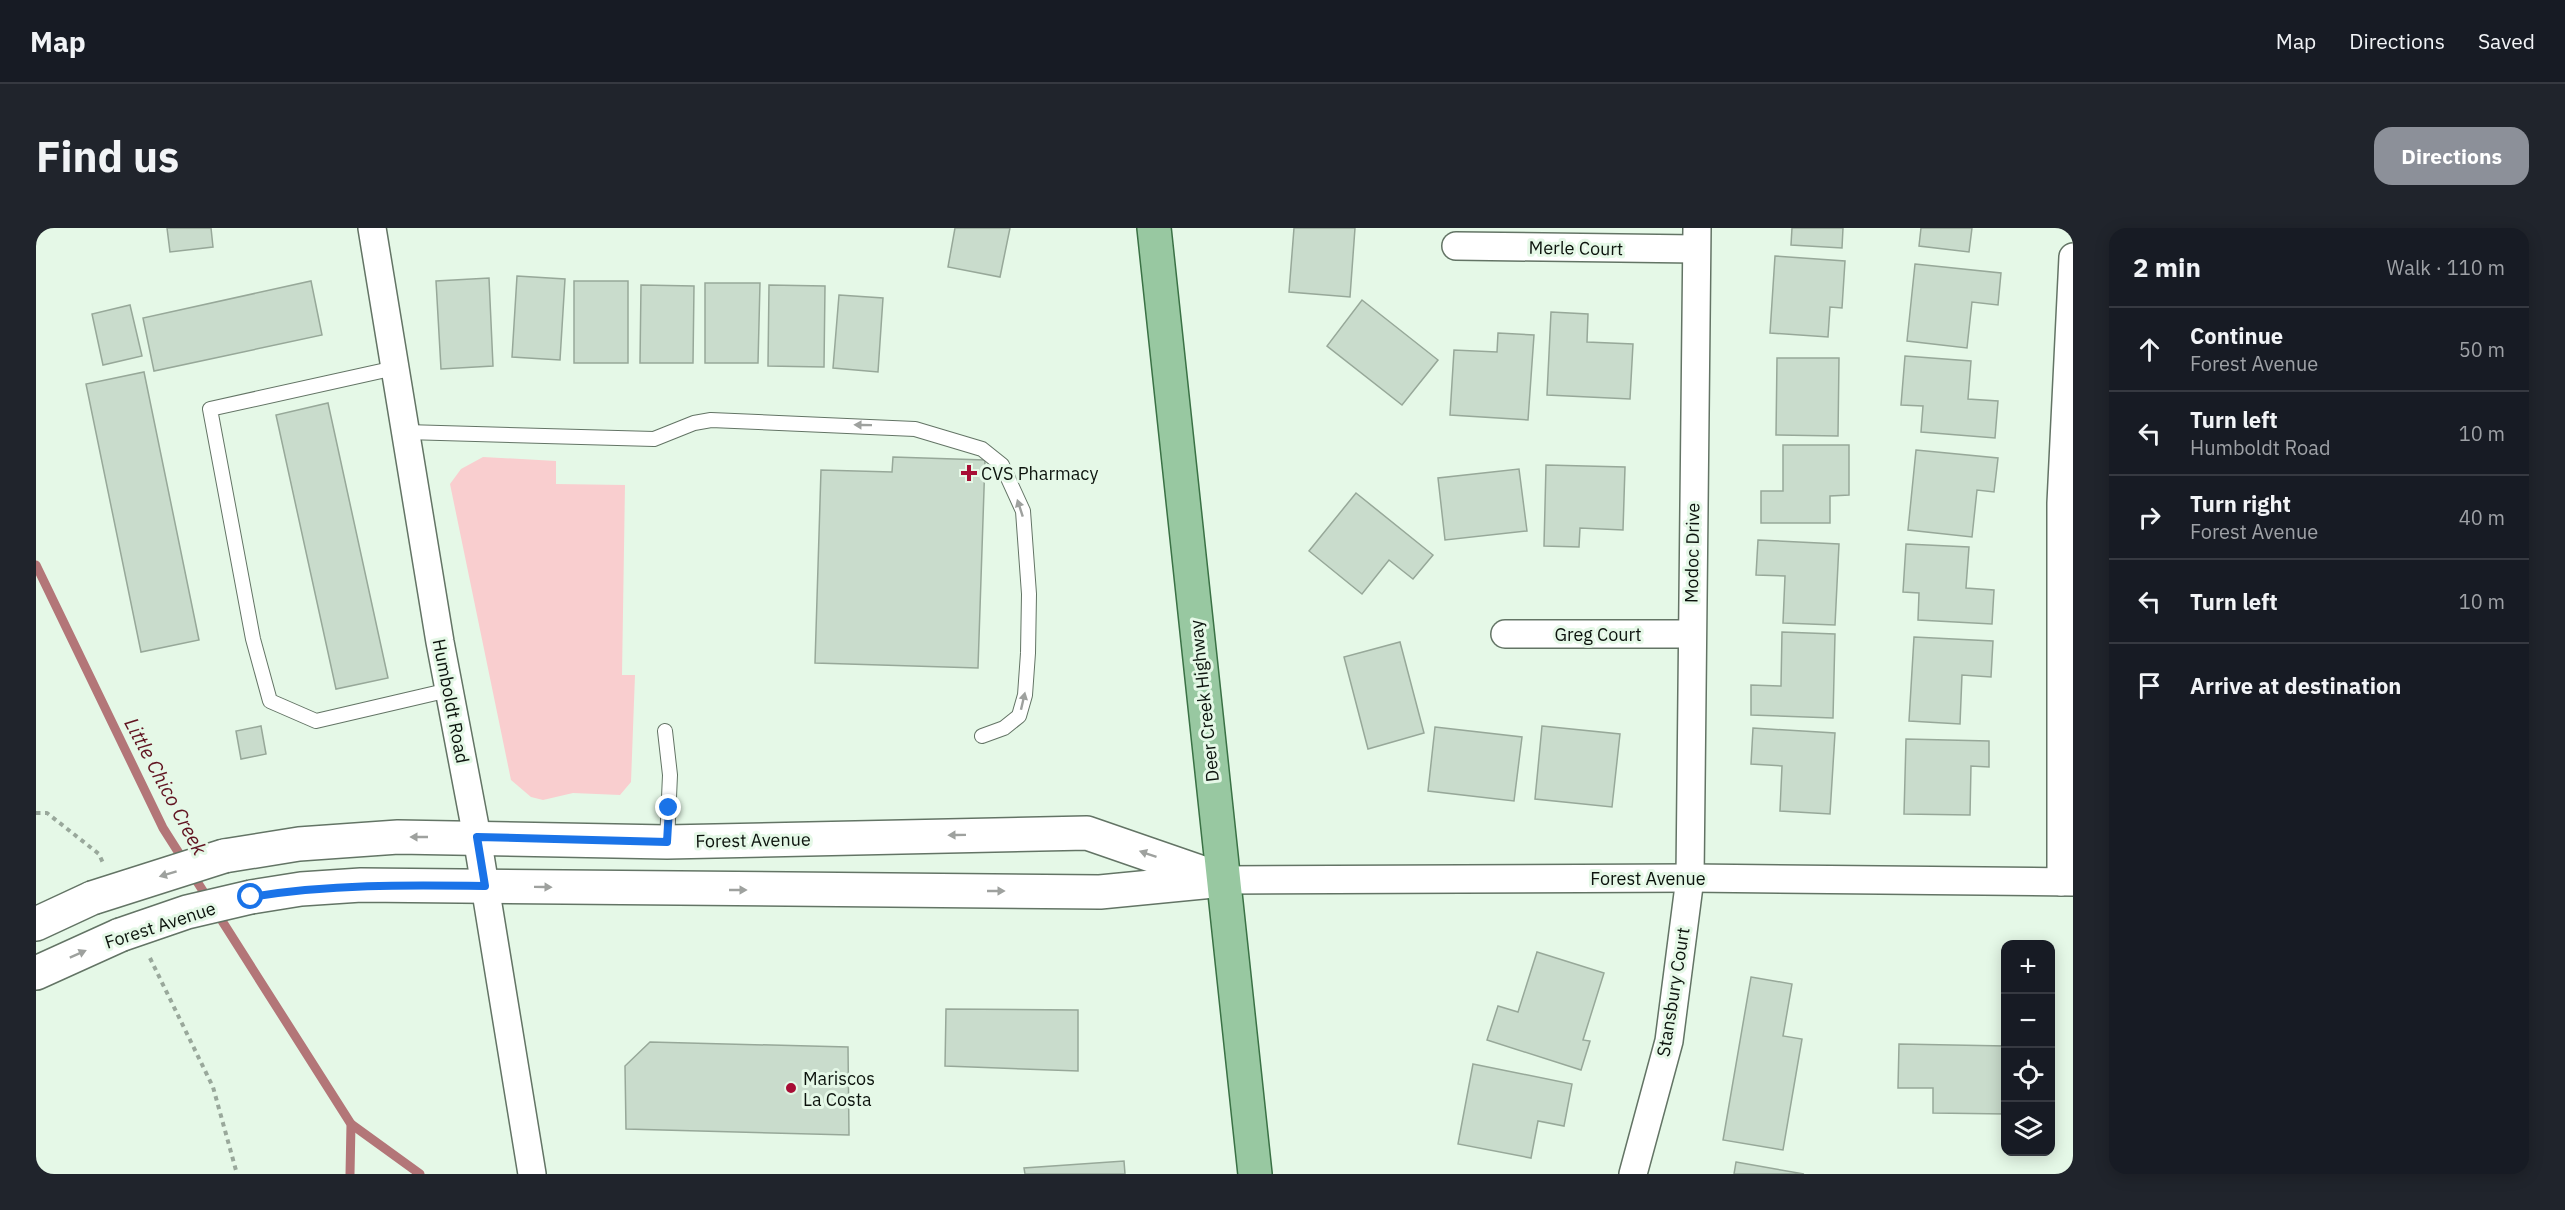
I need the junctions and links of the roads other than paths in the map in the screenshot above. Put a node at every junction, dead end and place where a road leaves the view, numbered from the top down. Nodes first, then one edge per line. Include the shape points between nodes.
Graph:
1 (372, 228) edge
2 (1154, 228) edge
3 (1696, 239) edge
4 (1456, 246) dead end
5 (2073, 257) edge
6 (395, 368) junction
7 (406, 432) junction
8 (2067, 503) edge
9 (1505, 634) dead end
10 (1690, 634) junction
11 (449, 690) junction
12 (665, 731) dead end
13 (982, 736) dead end
14 (477, 837) junction
15 (667, 842) junction
16 (1690, 878) junction
17 (1223, 880) junction
18 (2067, 882) edge
19 (485, 886) junction
20 (36, 924) edge
21 (36, 973) edge
22 (532, 1174) edge
23 (1255, 1174) edge
24 (1633, 1174) edge

1 - 6 street, Humboldt Road
2 - 17 main road, Deer Creek Highway
3 - 4 street, Merle Court
3 - 10 street, Modoc Drive
5 - 8 street
6 - 7 street, Humboldt Road
6 - 11 lane via 210,410 253,639 270,701 316,721
7 - 11 street, Humboldt Road
13 -> 7 lane via 1004,728 1019,716 1027,674 1029,594 1023,511 1002,465 982,448 915,429 711,420 654,439
8 - 18 street
9 - 10 street, Greg Court
10 - 16 street, Modoc Drive
11 - 14 street, Humboldt Road
12 - 15 lane via 670,775
14 - 15 street, Forest Avenue
14 - 19 street, Humboldt Road
14 -> 20 street, Forest Avenue, bridge via 398,837 298,844 224,856 92,898
17 -> 15 street, Forest Avenue via 1087,833
16 - 17 street, Forest Avenue
16 - 18 street, Forest Avenue
16 - 24 street, Stansbury Court via 1669,1041
19 -> 17 street, Forest Avenue via 1100,892
17 - 23 main road, Deer Creek Highway
21 -> 19 street, Forest Avenue, bridge via 133,943 187,912 251,897 361,885
19 - 22 street, Humboldt Road

